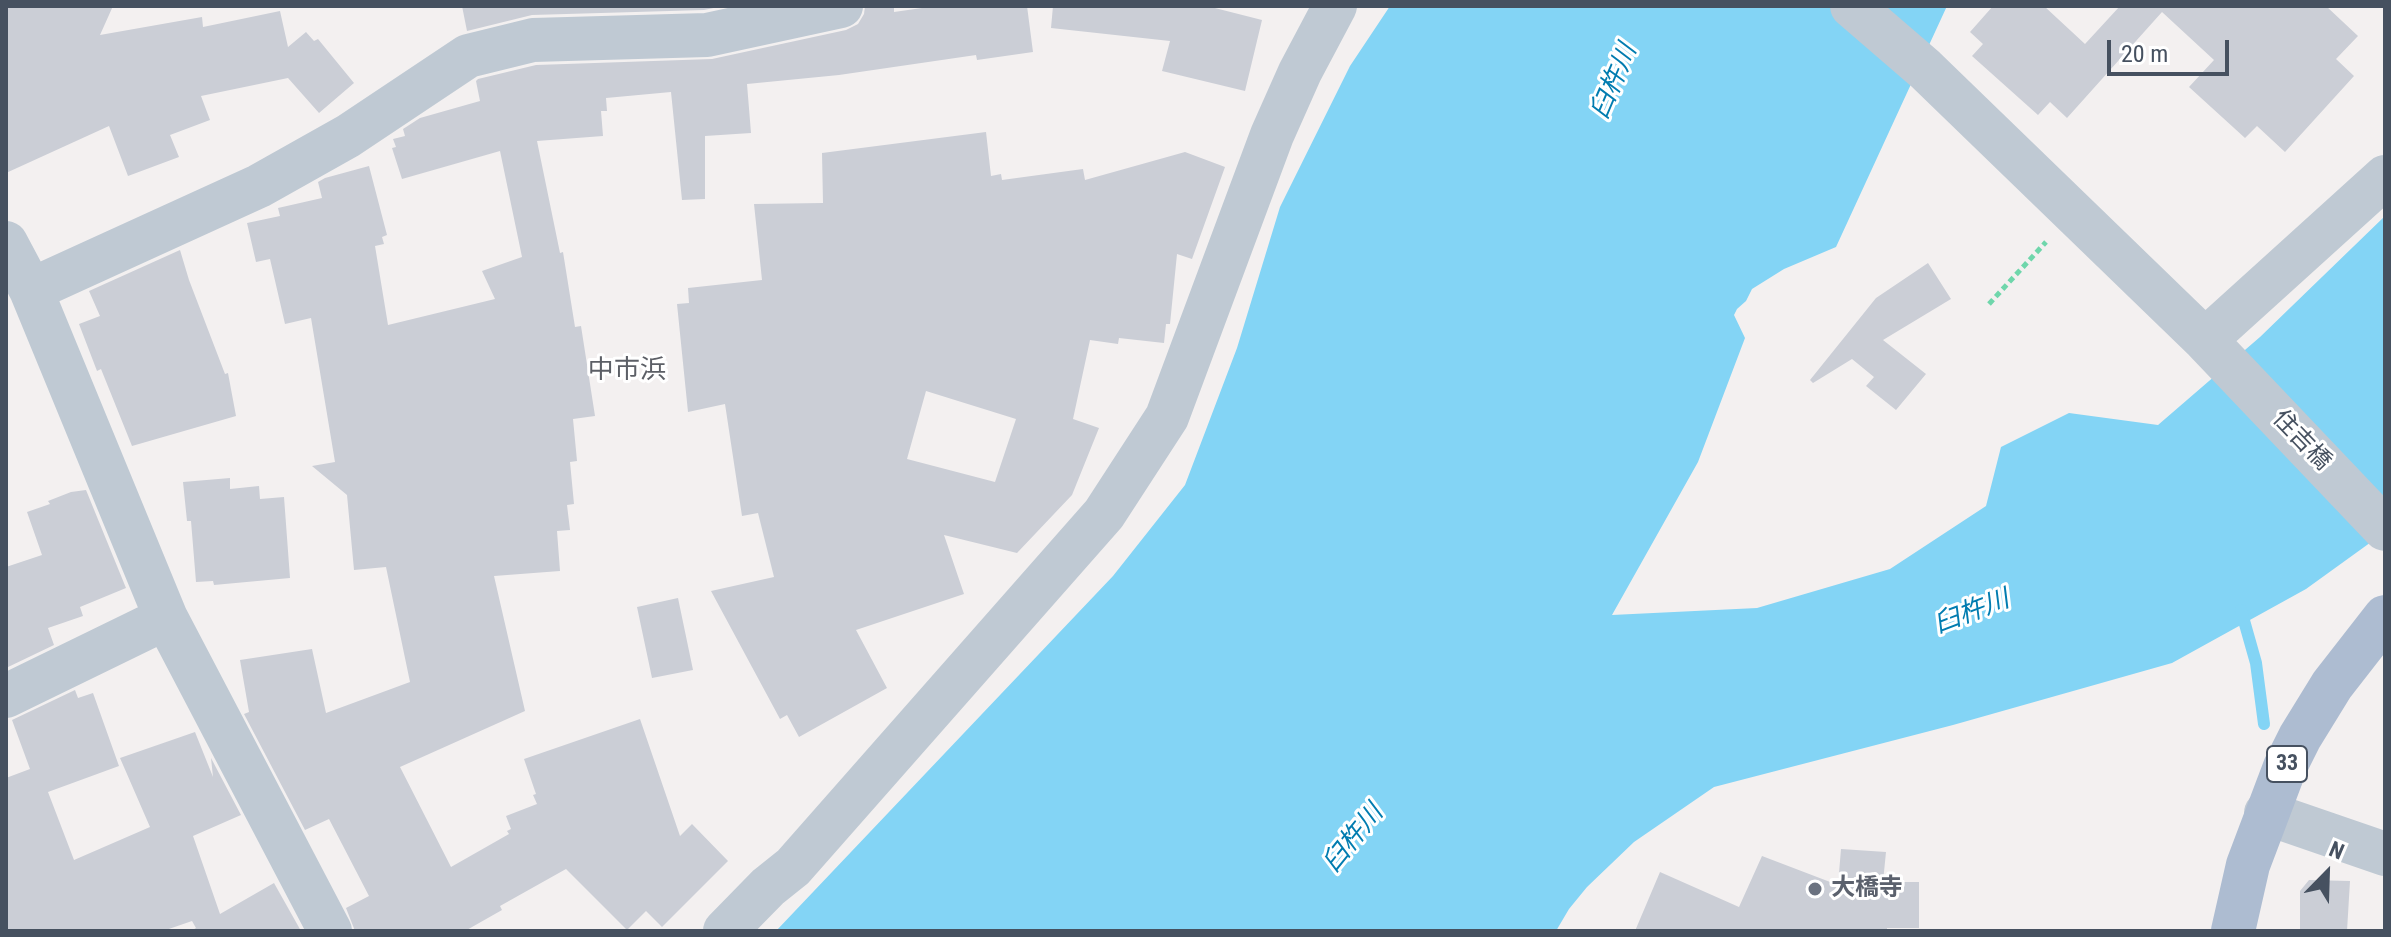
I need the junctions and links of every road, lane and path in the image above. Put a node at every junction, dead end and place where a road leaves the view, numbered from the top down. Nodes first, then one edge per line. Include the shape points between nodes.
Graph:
1 (841, 6) edge
2 (1335, 6) edge
3 (1852, 6) edge
4 (2385, 177) edge
5 (2050, 238) dead end
6 (6, 243) edge
7 (31, 290) junction
8 (1989, 304) dead end
9 (2211, 346) junction
10 (2385, 529) edge
11 (2385, 617) edge
12 (166, 618) junction
13 (6, 696) edge
14 (2266, 813) junction
15 (2385, 854) edge
16 (330, 931) edge
17 (725, 931) edge
18 (2233, 931) edge

1 - 7 street via 707,35 533,40 468,56 348,136 259,186
2 - 17 street via 1272,135 1167,417 1104,514 793,867
3 - 9 street, 住吉橋 via 1925,69
4 - 9 street
5 - 8 path
6 - 7 street
7 - 12 street
9 - 10 street, 住吉橋
11 - 14 main road, 33 via 2300,737
12 - 13 street
12 - 16 street
14 - 15 street
14 - 18 main road, 33

